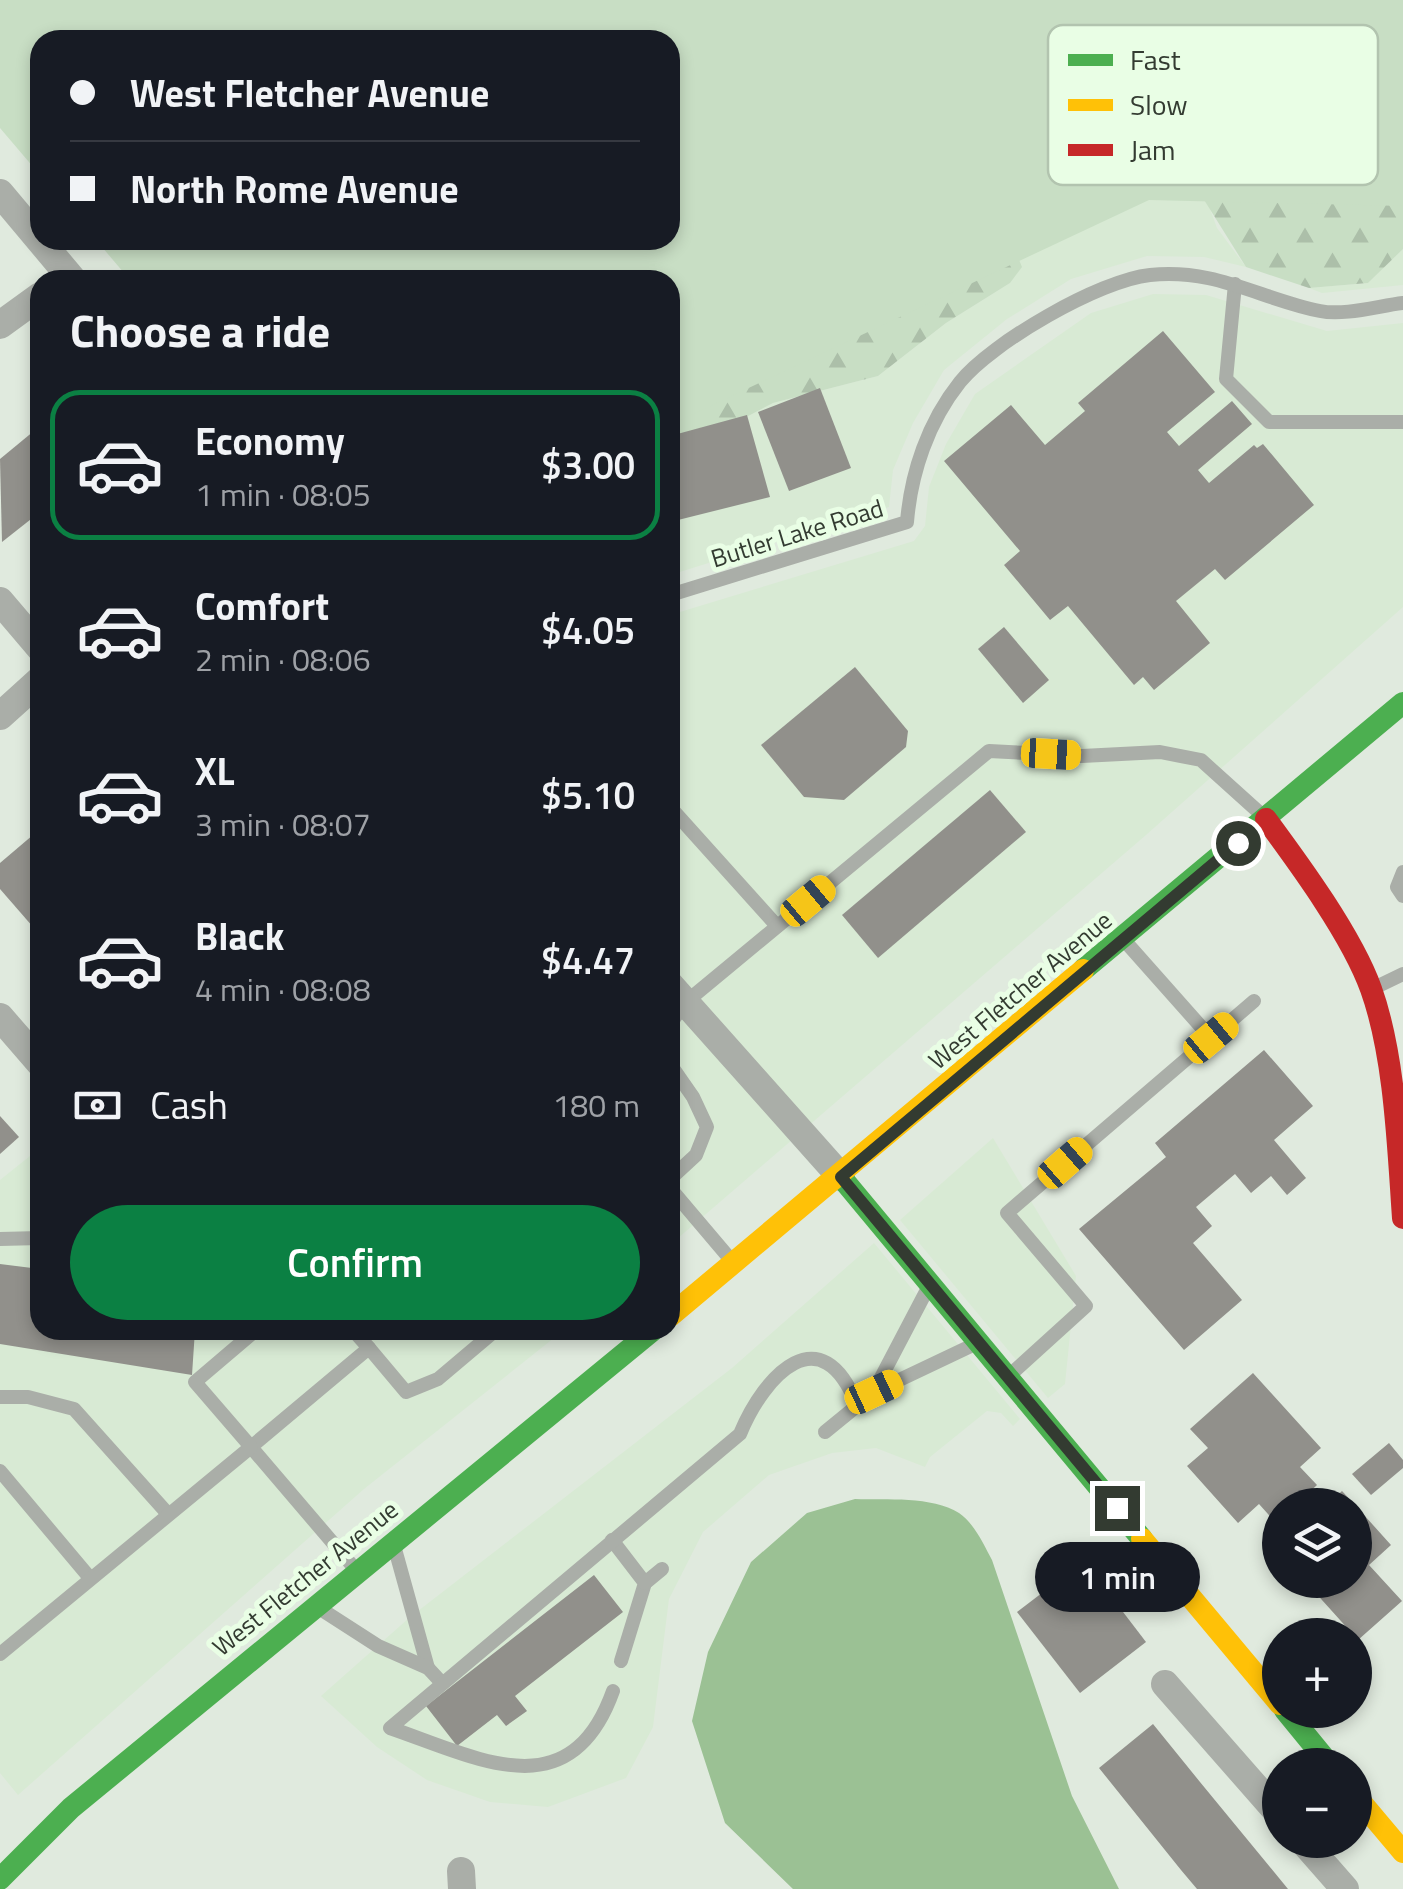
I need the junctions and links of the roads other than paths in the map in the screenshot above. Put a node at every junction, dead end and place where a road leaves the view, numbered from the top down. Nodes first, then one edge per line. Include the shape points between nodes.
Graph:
1 (0, 192) edge
2 (30, 230) edge
3 (46, 250) edge
4 (62, 270) edge
5 (1236, 284) junction
6 (30, 303) edge
7 (1403, 304) edge
8 (0, 325) edge
9 (1403, 422) edge
10 (680, 592) edge
11 (0, 601) edge
12 (30, 636) edge
13 (30, 689) edge
14 (1403, 703) edge
15 (0, 716) edge
16 (680, 818) edge
17 (1266, 819) junction
18 (1403, 872) edge
19 (1403, 896) edge
20 (777, 926) junction
21 (1123, 940) junction
22 (1403, 974) edge
23 (1372, 990) junction
24 (680, 1000) edge
25 (1254, 1001) dead end
26 (680, 1009) edge
27 (0, 1017) edge
28 (1211, 1038) junction
29 (30, 1052) edge
30 (680, 1078) edge
31 (680, 1169) edge
32 (841, 1177) junction
33 (680, 1200) edge
34 (1403, 1218) edge
35 (30, 1238) edge
36 (0, 1239) edge
37 (734, 1264) junction
38 (930, 1283) junction
39 (680, 1308) edge
40 (244, 1340) edge
41 (362, 1340) edge
42 (484, 1340) edge
43 (641, 1340) edge
44 (978, 1343) junction
45 (369, 1348) junction
46 (1008, 1378) junction
47 (874, 1392) junction
48 (0, 1397) edge
49 (857, 1406) junction
50 (825, 1432) dead end
51 (251, 1447) junction
52 (0, 1471) edge
53 (168, 1514) junction
54 (612, 1540) junction
55 (392, 1542) junction
56 (662, 1569) dead end
57 (357, 1571) junction
58 (90, 1578) junction
59 (644, 1583) junction
60 (315, 1605) junction
61 (0, 1654) edge
62 (621, 1661) dead end
63 (428, 1668) junction
64 (441, 1682) junction
65 (1262, 1683) edge
66 (1165, 1684) dead end
67 (612, 1691) dead end
68 (1299, 1728) edge
69 (1316, 1748) edge
70 (1262, 1794) edge
71 (1372, 1815) edge
72 (1403, 1852) edge
73 (1318, 1858) edge
74 (0, 1879) edge
75 (1345, 1889) edge

1 - 2 street
3 - 4 street
5 - 7 lane, Butler Lake Road via 1322,312
5 - 9 lane via 1226,378 1270,422
5 - 10 lane, Butler Lake Road via 1148,275 1082,296 961,380 910,480 907,522
6 - 8 street
11 - 12 street
13 - 15 street
14 - 17 main road, West Fletcher Avenue
16 - 20 lane
17 - 20 lane via 1201,760 1160,752 990,751
17 - 21 main road, West Fletcher Avenue
17 - 23 main road via 1310,879
18 - 19 lane via 1396,886
20 - 24 lane
21 - 28 lane
21 - 32 main road, West Fletcher Avenue
22 - 23 lane
23 - 34 main road via 1396,1107
25 - 28 lane
26 - 32 street
27 - 29 street
28 - 46 lane via 1006,1213 1086,1306
30 - 31 lane via 707,1126 696,1155
32 - 37 main road, West Fletcher Avenue
32 - 38 main road
33 - 37 lane
35 - 36 lane
37 - 39 main road, West Fletcher Avenue
38 - 44 main road
38 - 47 lane
40 - 51 lane via 196,1382
41 - 45 lane
42 - 45 lane via 438,1379 406,1392
43 - 55 main road, West Fletcher Avenue
44 - 46 main road
44 - 47 lane
45 - 51 lane
46 - 65 main road
47 - 49 lane
48 - 53 lane via 74,1409
49 - 50 lane
49 - 54 lane via 847,1380 826,1361 802,1359 780,1370 753,1403 740,1434
51 - 53 lane
51 - 57 lane
52 - 58 lane
53 - 58 lane
54 - 59 lane
54 - 64 lane
55 - 57 main road, West Fletcher Avenue
55 - 63 lane
56 - 59 lane
57 - 60 main road, West Fletcher Avenue
58 - 61 lane
59 - 62 lane
60 - 63 lane via 378,1646
60 - 74 main road, West Fletcher Avenue via 71,1808
63 - 64 lane
64 - 67 lane via 390,1728 506,1767 576,1753 604,1716
66 - 70 street
68 - 69 main road
71 - 72 main road
73 - 75 street

